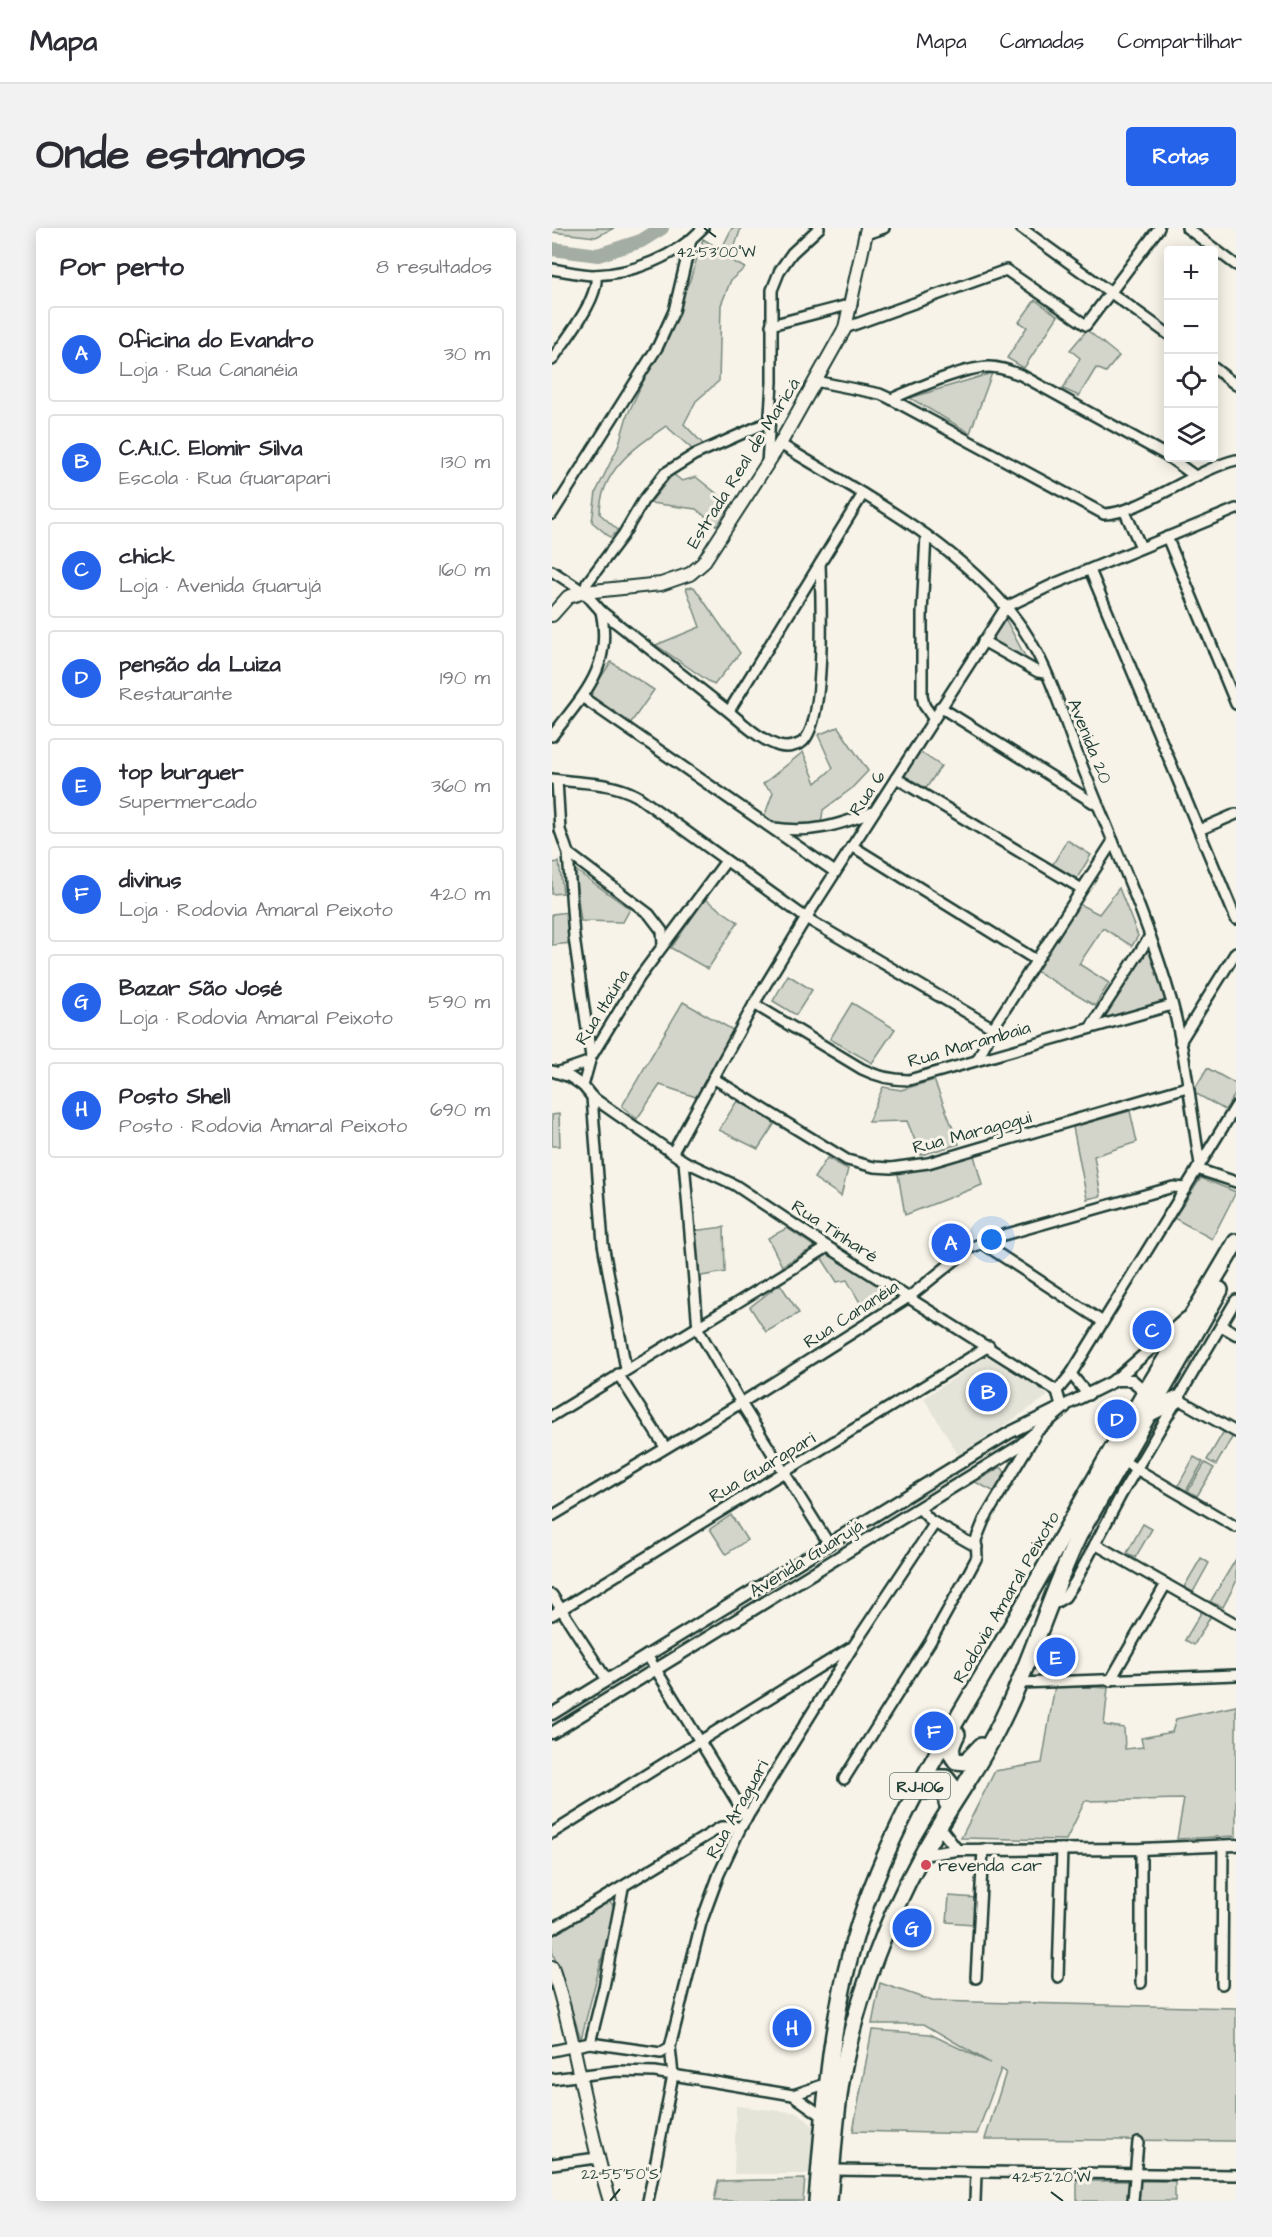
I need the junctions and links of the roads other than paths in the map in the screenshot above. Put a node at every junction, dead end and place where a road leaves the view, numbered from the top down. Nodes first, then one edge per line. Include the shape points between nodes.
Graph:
1 (703, 228) edge
2 (819, 228) edge
3 (884, 228) edge
4 (1021, 228) edge
5 (1159, 228) edge
6 (1187, 228) edge
7 (866, 231) edge
8 (691, 240) junction
9 (1236, 265) edge
10 (552, 269) edge
11 (596, 275) junction
12 (1112, 292) junction
13 (852, 304) junction
14 (771, 325) junction
15 (845, 328) junction
16 (1164, 331) edge
17 (552, 360) edge
18 (1218, 371) edge
19 (815, 381) junction
20 (1236, 385) edge
21 (891, 399) junction
22 (768, 422) junction
23 (780, 444) junction
24 (1164, 454) edge
25 (1236, 460) edge
26 (1176, 462) edge
27 (766, 465) junction
28 (1195, 476) junction
29 (862, 494) junction
30 (1236, 509) edge
31 (1124, 510) junction
32 (552, 514) edge
33 (926, 535) junction
34 (1167, 537) junction
35 (1141, 547) junction
36 (820, 564) junction
37 (1090, 570) junction
38 (552, 571) edge
39 (584, 592) junction
40 (1006, 607) junction
41 (601, 611) junction
42 (552, 615) edge
43 (983, 641) junction
44 (1045, 673) junction
45 (582, 697) junction
46 (1236, 704) edge
47 (940, 707) junction
48 (729, 711) junction
49 (933, 718) junction
50 (552, 736) edge
51 (896, 778) junction
52 (555, 780) edge
53 (1097, 805) junction
54 (874, 812) junction
55 (1236, 814) edge
56 (768, 827) junction
57 (1199, 830) junction
58 (1113, 841) junction
59 (852, 846) junction
60 (568, 853) junction
61 (726, 861) junction
62 (835, 872) junction
63 (1082, 889) junction
64 (806, 918) junction
65 (1236, 919) edge
66 (1150, 936) junction
67 (663, 945) junction
68 (1236, 952) edge
69 (1036, 960) junction
70 (754, 1004) junction
71 (1172, 1005) junction
72 (1091, 1027) junction
73 (993, 1028) junction
74 (1180, 1042) junction
75 (978, 1059) junction
76 (590, 1060) junction
77 (556, 1072) edge
78 (713, 1078) junction
79 (583, 1086) junction
80 (1187, 1087) junction
81 (592, 1097) junction
82 (1236, 1106) edge
83 (673, 1152) junction
84 (684, 1161) junction
85 (1199, 1166) junction
86 (1236, 1182) edge
87 (1186, 1188) junction
88 (1236, 1242) edge
89 (982, 1243) junction
90 (828, 1247) junction
91 (1236, 1263) edge
92 (909, 1297) junction
93 (1236, 1300) edge
94 (1199, 1305) junction
95 (1103, 1322) junction
96 (1222, 1326) junction
97 (698, 1329) junction
98 (1236, 1334) edge
99 (989, 1346) junction
100 (622, 1372) junction
101 (1071, 1374) junction
102 (1114, 1381) junction
103 (1057, 1391) junction
104 (1088, 1395) junction
105 (1143, 1396) junction
106 (1178, 1399) junction
107 (741, 1403) junction
108 (1065, 1404) junction
109 (1149, 1414) junction
110 (552, 1415) edge
111 (1236, 1432) edge
112 (1035, 1435) junction
113 (998, 1440) junction
114 (664, 1447) junction
115 (1007, 1454) junction
116 (1121, 1460) junction
117 (1014, 1470) junction
118 (1137, 1470) junction
119 (786, 1473) junction
120 (894, 1504) junction
121 (919, 1508) junction
122 (552, 1516) edge
123 (903, 1518) junction
124 (935, 1523) junction
125 (1236, 1527) edge
126 (829, 1544) junction
127 (1095, 1544) junction
128 (977, 1547) junction
129 (1166, 1584) junction
130 (1055, 1591) junction
131 (552, 1595) edge
132 (1049, 1608) junction
133 (556, 1613) edge
134 (1236, 1624) edge
135 (1009, 1630) junction
136 (854, 1645) junction
137 (647, 1655) junction
138 (657, 1669) junction
139 (816, 1669) junction
140 (1236, 1675) edge
141 (607, 1680) junction
142 (1110, 1681) junction
143 (830, 1683) junction
144 (1020, 1683) junction
145 (552, 1714) edge
146 (552, 1733) edge
147 (701, 1741) junction
148 (844, 1779) dead end
149 (747, 1818) junction
150 (741, 1827) junction
151 (940, 1828) junction
152 (552, 1833) edge
153 (1236, 1845) edge
154 (1223, 1846) junction
155 (983, 1849) junction
156 (1062, 1849) junction
157 (1141, 1849) junction
158 (957, 1850) junction
159 (921, 1855) junction
160 (622, 1888) junction
161 (896, 1907) junction
162 (552, 1929) edge
163 (858, 1929) junction
164 (552, 1967) edge
165 (1058, 1977) dead end
166 (976, 1978) dead end
167 (1141, 1983) dead end
168 (1222, 1984) dead end
169 (590, 2043) junction
170 (573, 2046) junction
171 (670, 2047) junction
172 (552, 2051) edge
173 (578, 2075) junction
174 (673, 2075) junction
175 (552, 2079) edge
176 (828, 2083) junction
177 (793, 2095) junction
178 (824, 2117) junction
179 (1138, 2142) dead end
180 (597, 2158) junction
181 (552, 2164) edge
182 (832, 2170) junction
183 (976, 2173) junction
184 (1135, 2175) junction
185 (1236, 2175) edge
186 (610, 2201) edge
187 (648, 2201) edge
188 (817, 2201) edge
189 (829, 2201) edge
190 (975, 2201) edge
191 (1133, 2201) edge

1 - 8 street
2 - 14 street via 780,270 772,290
3 - 7 street
4 - 12 street
5 - 12 street
6 - 9 street
7 - 13 main road, Estrada Real de Maricá
8 - 11 street via 642,266
8 - 32 street via 674,311 658,346
10 - 11 street
11 - 17 street via 593,296
12 - 15 street via 1086,325 1006,270
12 - 16 street
13 - 14 street
13 - 15 main road, Estrada Real de Maricá
14 - 22 street
15 - 19 main road, Estrada Real de Maricá
18 - 20 street
19 - 21 street
19 - 23 main road, Estrada Real de Maricá
21 - 24 street via 970,371 1002,368
21 - 31 street via 1093,509 1104,514
22 - 27 street
22 - 39 street via 694,455 665,473
23 - 27 main road, Estrada Real de Maricá
23 - 29 street, Avenida 20
25 - 28 street
26 - 28 street
27 - 39 main road, Estrada Real de Maricá via 717,545 690,574 661,584
28 - 31 street
29 - 33 street, Avenida 20
29 - 36 street
30 - 34 street
31 - 35 street
33 - 40 street, Avenida 20 via 966,566
33 - 49 street via 922,695
34 - 35 street
34 - 46 street
35 - 37 street
36 - 48 street
36 - 48 street via 821,660 810,732 803,742 781,747
37 - 40 street
37 - 57 street
38 - 39 street
39 - 41 street
39 - 42 main road, Estrada Real de Maricá via 568,597
40 - 43 street, Rua 6
40 - 44 street, Avenida 20 via 1024,630
41 - 45 street via 605,651
41 - 48 street
43 - 44 street
43 - 47 street, Rua 6
44 - 53 street, Avenida 20
45 - 50 street
45 - 56 street
47 - 49 street, Rua 6
47 - 53 street
49 - 51 street, Rua 6
51 - 54 street, Rua 6
51 - 63 street
52 - 60 street via 560,830
52 - 61 street via 621,787
53 - 58 street, Avenida 20
54 - 56 street via 819,830
54 - 59 street, Rua 6
55 - 57 street
56 - 62 street
57 - 65 street
58 - 63 street
58 - 66 street, Avenida 20
59 - 62 street, Rua 6
59 - 69 street
60 - 67 street via 649,914 662,931
60 - 76 street
61 - 64 street
61 - 67 street, Rua Itaúna
62 - 64 street, Rua 6
63 - 69 street
64 - 70 street, Rua 6
64 - 73 street
66 - 71 street, Avenida 20
66 - 72 street
67 - 76 street, Rua Itaúna
68 - 74 street
69 - 73 street
70 - 75 street, Rua Marambaia via 879,1078 909,1080
70 - 78 street, Rua 6
71 - 72 street, Rua Marambaia
71 - 74 street, Avenida 20
72 - 75 street, Rua Marambaia
73 - 75 street
74 - 80 street, Avenida 20
76 - 77 street
76 - 79 street, Rua Itaúna
77 - 79 street
78 - 80 street, Rua Maragogui via 847,1160 891,1168 928,1163
78 - 83 street, Rua 6
79 - 81 street
80 - 85 street, Avenida 20
81 - 83 street
81 - 100 street via 603,1245
82 - 85 street
83 - 84 street, Rua Tinharé
84 - 90 street, Rua Tinharé via 735,1185
84 - 97 street
85 - 86 street
85 - 87 street
87 - 89 street, Rua Cananéia via 1173,1187
87 - 95 street
88 - 94 highway, Rodovia Amaral Peixoto / RJ-106
89 - 92 street, Rua Cananéia via 970,1248
89 - 95 street
90 - 92 street, Rua Tinharé
90 - 97 street
91 - 109 highway, Rodovia Amaral Peixoto / RJ-106
92 - 99 street, Rua Tinharé
92 - 107 street, Rua Cananéia
93 - 96 street
94 - 102 street, Avenida Guarujá
94 - 105 highway, Rodovia Amaral Peixoto / RJ-106
95 - 101 street
96 - 98 street
96 - 106 street
97 - 100 street
97 - 107 street
99 - 103 street, Rua Tinharé
99 - 119 street, Rua Guarapari
100 - 110 street
100 - 114 street
101 - 103 street
101 - 104 street
102 - 104 street, Avenida Guarujá
102 - 105 street via 1132,1380
103 - 108 street
104 - 108 street, Avenida Guarujá
105 - 135 highway, Rodovia Amaral Peixoto / RJ-106
106 - 109 highway
106 - 111 street
106 - 118 street
107 - 114 street, Rua Cananéia
107 - 119 street
108 - 112 street, Avenida Guarujá
108 - 113 street, Avenida Guarujá
109 - 116 highway, Rodovia Amaral Peixoto / RJ-106
112 - 115 street, Avenida Guarujá
112 - 117 street
113 - 115 street
113 - 120 street, Avenida Guarujá
114 - 122 street, Rua Cananéia
115 - 117 street
115 - 121 street, Avenida Guarujá
116 - 118 street
116 - 130 highway, Rodovia Amaral Peixoto / RJ-106 via 1079,1535
117 - 128 street via 984,1520
118 - 125 street
118 - 127 street
119 - 126 street
119 - 133 street, Rua Guarapari
120 - 123 street
120 - 126 street, Avenida Guarujá
121 - 123 street, Avenida Guarujá
121 - 124 street
123 - 138 street, Avenida Guarujá
124 - 128 street
124 - 136 street, Rua Araguari
126 - 137 street, Avenida Guarujá
127 - 129 street
127 - 132 street via 1065,1598
128 - 148 street via 975,1560 936,1632
129 - 134 street
129 - 142 street
130 - 132 highway, Rodovia Amaral Peixoto / RJ-106
130 - 135 highway via 1045,1603 978,1751 966,1762 956,1761 951,1756 951,1747 1002,1653
131 - 133 street
132 - 144 highway, Rodovia Amaral Peixoto / RJ-106
133 - 141 street
135 - 163 highway, Rodovia Amaral Peixoto / RJ-106 via 884,1854
136 - 139 street
136 - 143 street, Rua Araguari
137 - 138 street
137 - 141 street, Avenida Guarujá
138 - 146 street, Avenida Guarujá
138 - 147 street
139 - 143 street
139 - 147 street
140 - 142 street
141 - 145 street, Avenida Guarujá
142 - 144 street
143 - 149 street, Rua Araguari
144 - 151 highway, Rodovia Amaral Peixoto / RJ-106
147 - 149 street
147 - 152 street
149 - 150 street, Rua Araguari
150 - 160 street via 721,1827
150 - 171 street, Rua Araguari via 701,1923
151 - 158 street
151 - 159 highway, Rodovia Amaral Peixoto / RJ-106
153 - 154 street
154 - 157 street
154 - 168 street
155 - 156 street
155 - 158 street
155 - 166 street
156 - 157 street
156 - 165 street
157 - 167 street
158 - 159 street
159 - 161 highway, Rodovia Amaral Peixoto / RJ-106
160 - 162 street
160 - 169 street
161 - 163 highway via 898,1892 912,1862 952,1793 952,1784 946,1778 935,1778 912,1812
161 - 182 highway, Rodovia Amaral Peixoto / RJ-106 via 852,2031 843,2068
163 - 176 highway, Rodovia Amaral Peixoto / RJ-106 via 842,1984
164 - 170 main road
169 - 170 street
169 - 171 street via 661,2053
170 - 172 street
170 - 173 main road
171 - 174 street
173 - 174 street via 617,2071
173 - 175 street
173 - 180 main road
174 - 177 street
174 - 187 street
176 - 177 street
176 - 178 highway, Rodovia Amaral Peixoto / RJ-106
177 - 178 street
178 - 188 highway, Rodovia Amaral Peixoto / RJ-106
179 - 184 street
180 - 181 street
180 - 186 main road
182 - 183 street
182 - 189 highway, Rodovia Amaral Peixoto / RJ-106
183 - 184 street
183 - 190 street
184 - 185 street
184 - 191 street

